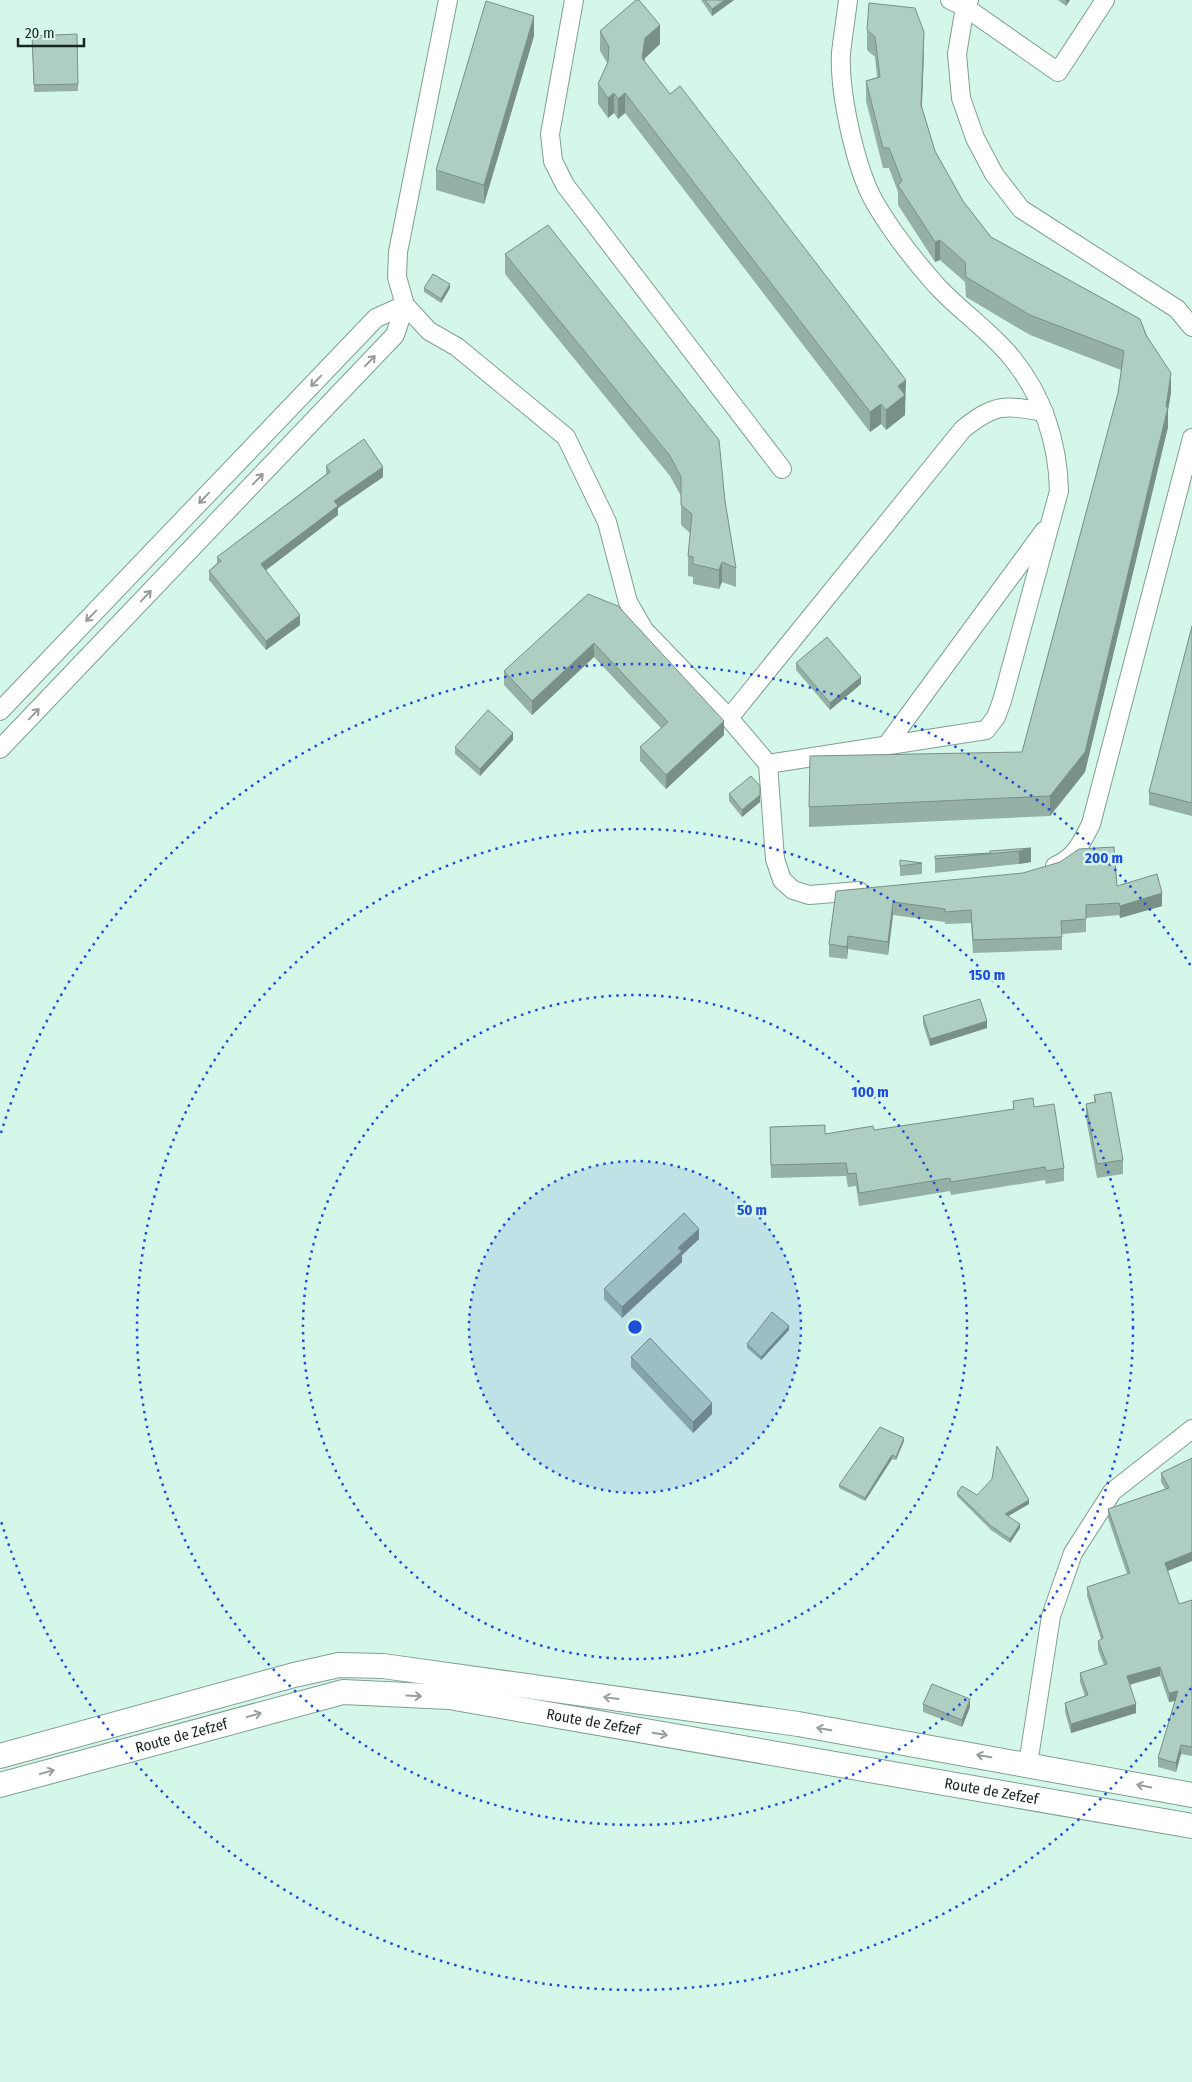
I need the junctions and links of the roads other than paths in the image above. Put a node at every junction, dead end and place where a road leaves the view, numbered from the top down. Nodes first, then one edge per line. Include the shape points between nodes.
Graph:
1 (448, 0) edge
2 (574, 0) edge
3 (848, 0) edge
4 (1105, 0) edge
5 (961, 2) edge
6 (405, 306) junction
7 (1192, 327) edge
8 (1044, 412) junction
9 (1192, 438) edge
10 (782, 469) dead end
11 (1050, 522) junction
12 (0, 712) edge
13 (729, 718) junction
14 (886, 746) junction
15 (0, 749) edge
16 (768, 764) junction
17 (1041, 871) edge
18 (875, 890) edge
19 (1192, 1429) edge
20 (0, 1756) edge
21 (1028, 1764) junction
22 (0, 1785) edge
23 (1192, 1796) edge
24 (1192, 1826) edge

1 - 6 street via 398,252 397,278
2 - 10 street via 550,134 553,161 565,185
3 - 8 street via 841,54 844,104 856,154 874,202 936,285 1012,357 1030,382
4 - 5 street via 1058,72
5 - 7 street via 956,54 961,98 975,138 994,174 1021,209 1177,309
6 -> 12 street via 376,318
6 - 13 street via 428,331 457,347 566,437 607,522 628,602 644,630
15 -> 6 street via 395,335
8 - 11 street via 1058,464 1059,491
8 - 13 street via 1004,406 983,413 963,429
9 - 17 street via 1091,824 1080,847 1064,862
11 - 14 street
11 - 14 street via 996,717 986,730
13 - 16 street
14 - 16 street
16 - 18 street via 775,859 782,880 793,890 809,895
19 - 21 street via 1112,1492 1073,1553 1051,1616
21 -> 20 main road, Route de Zefzef via 798,1724 383,1666 339,1665
23 -> 21 main road, Route de Zefzef
22 -> 24 main road, Route de Zefzef via 343,1692 449,1697

